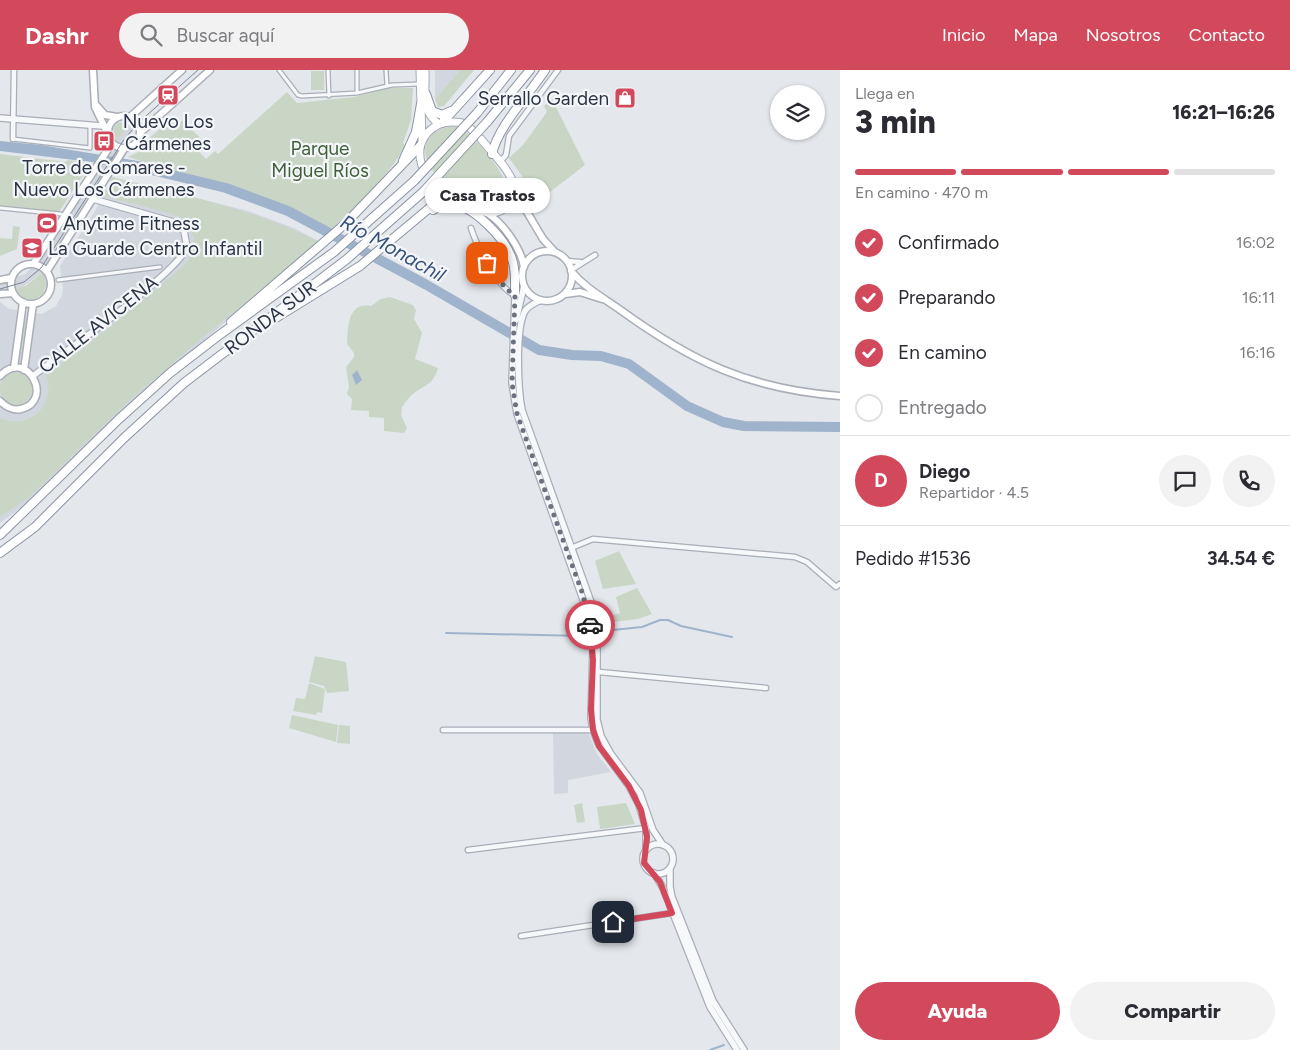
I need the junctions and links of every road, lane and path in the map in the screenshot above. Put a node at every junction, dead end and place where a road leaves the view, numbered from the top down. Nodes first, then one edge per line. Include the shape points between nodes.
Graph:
1 (14, 70) edge
2 (93, 70) edge
3 (182, 70) edge
4 (210, 70) edge
5 (279, 70) edge
6 (328, 70) edge
7 (357, 70) edge
8 (386, 70) edge
9 (420, 70) edge
10 (426, 70) edge
11 (490, 70) edge
12 (511, 70) edge
13 (530, 70) edge
14 (545, 70) edge
15 (558, 70) edge
16 (420, 84) junction
17 (387, 86) junction
18 (357, 93) junction
19 (426, 94) junction
20 (329, 96) junction
21 (94, 101) junction
22 (421, 104) junction
23 (455, 109) junction
24 (118, 117) junction
25 (130, 117) junction
26 (0, 118) edge
27 (13, 119) junction
28 (462, 123) dead end
29 (441, 124) junction
30 (90, 125) dead end
31 (102, 126) junction
32 (107, 132) junction
33 (141, 132) junction
34 (13, 139) joint
35 (481, 140) dead end
36 (421, 142) junction
37 (110, 145) junction
38 (122, 151) junction
39 (492, 154) junction
40 (500, 162) junction
41 (422, 166) dead end
42 (391, 179) junction
43 (439, 185) dead end
44 (514, 190) junction
45 (453, 194) junction
46 (92, 199) junction
47 (0, 208) edge
48 (487, 213) junction
49 (61, 214) dead end
50 (425, 214) junction
51 (471, 228) dead end
52 (556, 253) junction
53 (595, 255) dead end
54 (582, 261) junction
55 (567, 262) junction
56 (34, 263) junction
57 (160, 267) dead end
58 (524, 267) junction
59 (47, 271) junction
60 (571, 271) junction
61 (11, 278) junction
62 (0, 280) edge
63 (58, 280) dead end
64 (524, 286) junction
65 (13, 293) junction
66 (0, 294) edge
67 (564, 294) junction
68 (515, 295) junction
69 (605, 299) junction
70 (541, 300) junction
71 (23, 302) junction
72 (33, 304) junction
73 (257, 327) junction
74 (517, 330) junction
75 (218, 336) junction
76 (517, 345) junction
77 (14, 368) junction
78 (24, 370) junction
79 (0, 376) edge
80 (33, 376) junction
81 (840, 396) edge
82 (1, 404) edge
83 (19, 519) junction
84 (34, 527) junction
85 (0, 528) edge
86 (0, 535) edge
87 (571, 548) junction
88 (0, 553) edge
89 (0, 560) edge
90 (840, 584) edge
91 (599, 672) junction
92 (766, 688) dead end
93 (444, 730) dead end
94 (593, 730) junction
95 (646, 828) junction
96 (663, 845) junction
97 (468, 850) dead end
98 (646, 850) junction
99 (670, 868) junction
100 (654, 873) junction
101 (672, 913) junction
102 (521, 936) dead end
103 (737, 1050) edge
104 (744, 1050) edge

1 - 27 street
2 - 21 main road
3 - 25 main road
4 - 33 main road
5 - 20 street via 298,96
6 - 20 street
7 - 18 street
8 - 17 street
9 - 16 main road
10 - 19 main road
11 - 23 highway
12 - 75 highway, RONDA SUR, bridge via 414,182 334,252
13 - 73 highway, RONDA SUR, bridge via 423,192 347,259
14 - 39 highway via 501,130
15 - 40 street via 509,136 506,155
16 - 17 street
16 - 22 main road
17 - 18 street
18 - 20 street
19 - 23 highway via 429,108 435,113 442,115
19 - 29 main road via 428,114
21 - 24 main road via 101,113
21 - 31 main road
22 - 36 main road
22 - 42 highway via 410,148
23 - 29 highway
24 - 25 main road
24 - 32 main road via 112,120
25 - 33 main road via 138,123
26 - 27 street
27 - 31 street
27 - 34 street
28 - 29 main road
29 - 36 main road via 432,128
30 - 34 street via 90,148
31 - 32 main road
32 - 37 main road
33 - 38 main road via 136,144
35 - 39 main road
36 - 41 main road
36 - 42 highway
37 - 38 main road
37 - 56 main road
38 - 46 main road
39 - 40 main road
40 - 44 main road via 512,179
42 - 75 highway via 322,246
43 - 45 main road
44 - 48 main road via 506,207
44 - 52 main road via 543,239
45 - 48 main road via 480,212
45 - 50 highway via 439,200
46 - 59 main road
46 - 80 street, CALLE AVICENA via 173,222 184,231 187,247 179,260 138,295
47 - 49 street
48 - 58 main road via 505,232
50 - 68 highway via 446,204 456,204 492,227 511,256
50 - 73 highway via 360,266
51 - 68 street via 487,263 506,289
52 - 55 main road
52 - 58 main road via 536,254
53 - 54 street
54 - 55 street
54 - 60 street
55 - 60 main road
56 - 59 main road
56 - 61 main road via 20,266
57 - 63 street
58 - 64 main road
59 - 72 main road via 52,281 51,290 44,300
60 - 67 main road via 571,282
60 - 69 main road via 579,281
61 - 62 main road
61 - 65 main road
64 - 70 main road
64 - 74 street
65 - 66 main road
65 - 71 main road
67 - 69 main road via 580,292
67 - 70 main road via 554,300
68 - 74 street
69 - 81 main road via 672,346 719,370 798,392
70 - 74 street via 527,309
71 - 72 main road
71 - 77 main road
72 - 78 main road
73 - 84 highway, RONDA SUR via 153,410
74 - 76 street
75 - 83 highway, RONDA SUR via 147,393
76 - 87 street via 522,410
76 - 94 street via 512,383 517,414 582,592 588,618 593,660
77 - 78 main road
77 - 79 main road
78 - 80 main road
80 - 82 main road via 37,390 31,403 19,409
83 - 85 highway
83 - 86 highway, RONDA SUR
84 - 88 highway, RONDA SUR
84 - 89 highway
87 - 90 street via 593,540 795,557 807,562 836,587
87 - 91 street via 594,619
91 - 92 street
91 - 96 street via 597,720 601,736 640,793 653,830
93 - 94 street
94 - 95 street via 602,750 636,798
95 - 97 street
95 - 98 street
96 - 98 street via 654,845
96 - 99 street via 672,854
98 - 100 street via 644,863
99 - 100 street via 663,873
99 - 104 street via 672,897 713,1001
100 - 101 street
101 - 102 street
101 - 103 street via 710,1007

